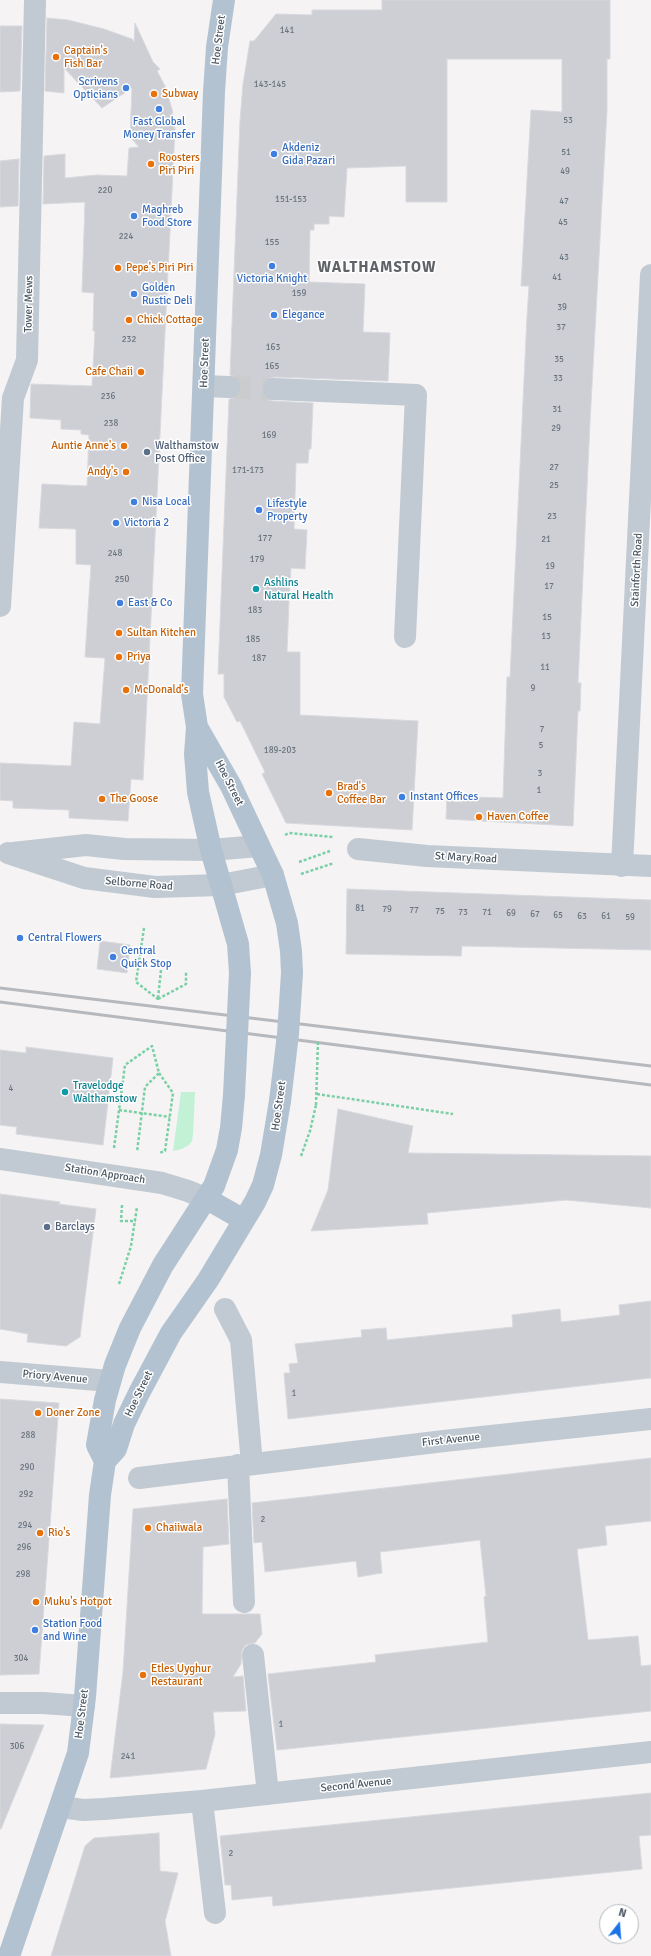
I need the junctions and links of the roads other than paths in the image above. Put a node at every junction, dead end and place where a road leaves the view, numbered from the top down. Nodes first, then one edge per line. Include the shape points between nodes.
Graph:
1 (35, 0) edge
2 (224, 0) edge
3 (651, 275) edge
4 (204, 386) junction
5 (230, 387) tunnel mouth
6 (274, 389) tunnel mouth
7 (0, 606) edge
8 (405, 637) dead end
9 (197, 727) junction
10 (259, 846) junction
11 (358, 849) road end
12 (211, 850) junction
13 (4, 853) edge
14 (622, 866) junction
15 (651, 866) edge
16 (273, 876) junction
17 (221, 885) junction
18 (0, 1159) edge
19 (207, 1199) junction
20 (244, 1220) junction
21 (225, 1309) dead end
22 (0, 1372) edge
23 (145, 1380) junction
24 (110, 1381) junction
25 (651, 1419) edge
26 (105, 1461) junction
27 (237, 1466) junction
28 (139, 1478) dead end
29 (244, 1602) dead end
30 (253, 1655) dead end
31 (0, 1703) edge
32 (84, 1706) junction
33 (651, 1752) edge
34 (268, 1794) junction
35 (202, 1801) junction
36 (61, 1807) junction
37 (215, 1913) dead end
38 (9, 1956) edge

1 - 7 street, Tower Mews via 27,360 13,398
2 - 4 main road, Hoe Street via 214,92
3 - 14 street, Stainforth Road
4 - 5 street
4 - 9 main road, Hoe Street via 192,694
6 - 8 street via 416,395
9 - 10 main road, Hoe Street via 226,775
9 - 12 main road, Hoe Street via 195,754 198,792
10 - 12 street, Selborne Road
10 - 16 main road, Hoe Street
11 - 14 street, St Mary Road via 427,856
12 - 13 street, Selborne Road via 135,849 86,845
12 - 17 main road, Hoe Street
13 - 17 street, Selborne Road via 77,876 110,882 170,888
14 - 15 street, St Mary Road
16 - 17 street, Selborne Road
16 - 20 main road, Hoe Street, bridge via 287,923 291,951 288,1034 271,1155 263,1185
17 - 19 main road, Hoe Street, bridge via 238,944 240,973 232,1128 227,1150
18 - 19 street, Station Approach via 162,1183
19 - 20 main road
19 - 24 main road, Hoe Street via 156,1278 130,1328
20 - 23 main road, Hoe Street
21 - 27 street via 241,1340 248,1420
22 - 24 street, Priory Avenue
23 - 24 main road
23 - 26 main road, Hoe Street via 124,1424 116,1449
24 - 26 main road, Hoe Street via 97,1444
25 - 27 street, First Avenue
26 - 32 main road, Hoe Street via 100,1495
27 - 28 street, First Avenue
27 - 29 street
30 - 34 street
31 - 32 street
32 - 36 main road, Hoe Street via 78,1753
33 - 34 street, Second Avenue
34 - 35 street, Second Avenue
35 - 36 street, Second Avenue via 82,1810
35 - 37 street
36 - 38 main road, Hoe Street

